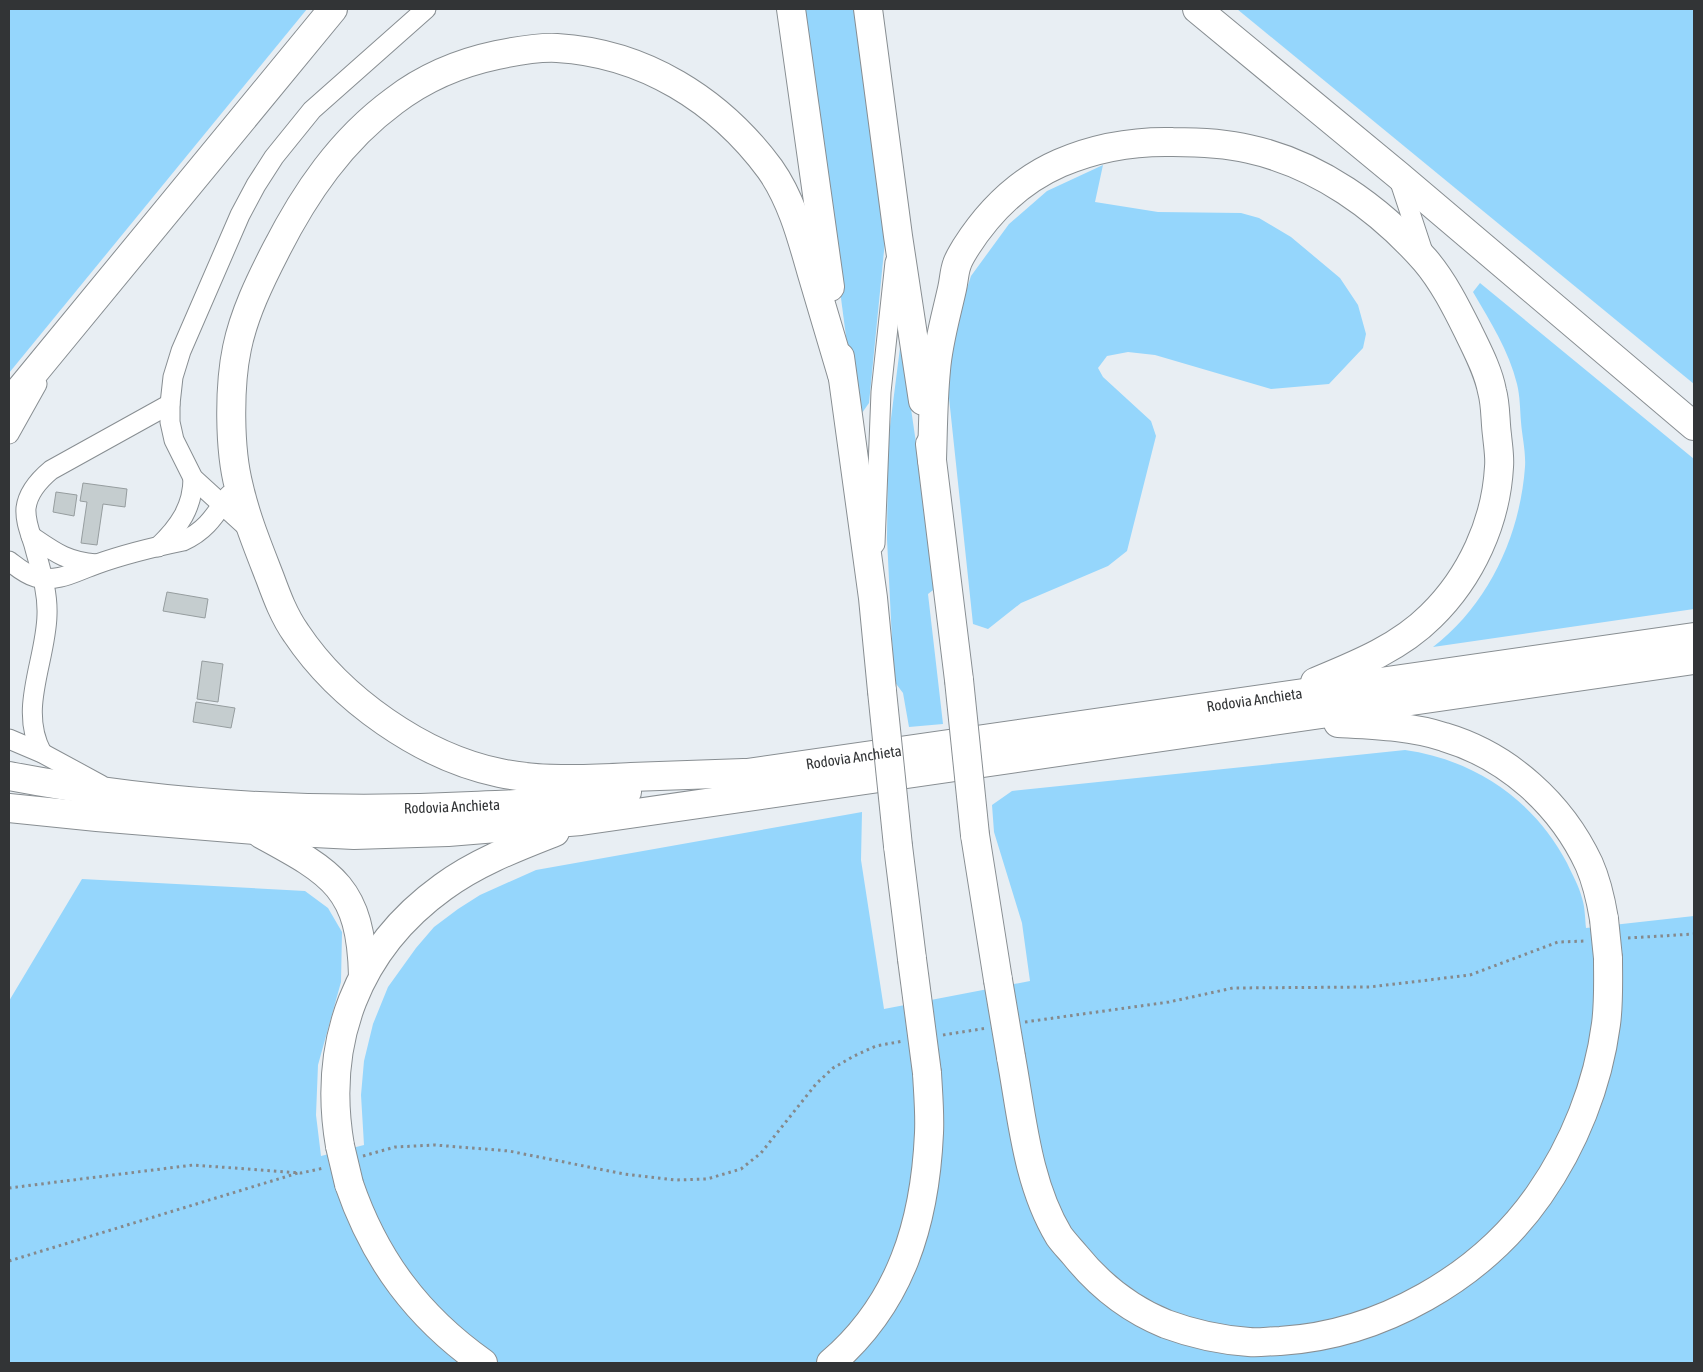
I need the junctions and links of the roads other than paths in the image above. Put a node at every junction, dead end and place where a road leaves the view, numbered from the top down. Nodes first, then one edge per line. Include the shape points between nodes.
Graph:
1 (333, 9) edge
2 (426, 9) edge
3 (792, 9) edge
4 (868, 9) edge
5 (1197, 9) edge
6 (1398, 175) junction
7 (898, 236) junction
8 (1427, 262) junction
9 (65, 335) junction
10 (842, 375) junction
11 (9, 403) edge
12 (170, 404) junction
13 (1694, 426) edge
14 (9, 434) edge
15 (932, 460) junction
16 (193, 478) junction
17 (237, 482) junction
18 (222, 504) junction
19 (251, 530) junction
20 (31, 536) junction
21 (158, 547) junction
22 (9, 561) edge
23 (96, 564) junction
24 (72, 575) junction
25 (44, 578) junction
26 (873, 598) junction
27 (47, 616) junction
28 (1694, 636) edge
29 (1694, 660) edge
30 (1284, 708) junction
31 (31, 714) junction
32 (9, 738) edge
33 (42, 753) junction
34 (744, 773) junction
35 (9, 776) edge
36 (118, 793) junction
37 (9, 808) edge
38 (581, 821) junction
39 (255, 830) junction
40 (363, 976) junction
41 (483, 1363) edge
42 (830, 1363) edge

1 - 9 highway
2 - 12 lane via 312,110 274,157 240,215 181,351 173,377
3 - 10 highway
4 - 7 highway
5 - 6 highway
6 - 8 lane
6 - 13 highway
7 - 15 highway
7 - 26 lane via 881,392
8 - 15 highway via 1375,212 1346,190 1306,169 1251,149 1197,142 1140,142 1074,156 1047,168 1016,189 986,220 957,261 936,369
8 - 30 highway via 1456,305 1492,391 1499,465 1494,504 1480,546 1462,578 1431,616 1396,643
9 - 11 highway
9 - 14 lane
10 - 17 highway via 791,209 773,174 749,143 696,95 635,64 598,53 554,48 522,50 449,69 418,84 362,128 312,186 272,257 250,305 237,346 232,424
10 - 26 highway
12 - 16 lane via 174,440
12 - 20 lane via 51,470 36,485 26,505
15 - 30 highway, bridge via 974,835 1035,1181 1060,1237 1108,1290 1155,1319 1187,1332 1251,1342 1304,1339 1380,1318 1442,1286 1500,1242 1538,1196 1580,1122 1600,1058 1608,994 1604,919 1600,895 1589,865 1564,822 1523,779 1473,747 1445,737
16 - 18 lane
16 - 21 lane via 187,511
17 - 18 lane
17 - 19 highway
18 - 19 lane
18 - 21 lane via 196,535
19 - 34 highway via 278,600 296,633 318,661 367,708 428,748 499,773 540,778 578,780
20 - 23 lane via 58,555
20 - 25 lane
21 - 23 lane
22 - 25 lane via 28,574
23 - 24 lane
24 - 25 lane
24 - 27 lane
25 - 27 lane
26 - 42 highway, bridge via 898,846 927,1072 929,1132 919,1212 902,1268 871,1321
27 - 31 lane
28 - 30 highway, Rodovia Anchieta
29 - 30 highway, Rodovia Anchieta
30 - 34 highway, Rodovia Anchieta
30 - 38 highway, Rodovia Anchieta
31 - 32 lane
31 - 33 lane via 34,736
32 - 33 lane
33 - 36 lane
34 - 36 highway, Rodovia Anchieta via 577,800 405,809 217,804
35 - 36 highway, Rodovia Anchieta
37 - 39 highway, Rodovia Anchieta
38 - 39 highway, Rodovia Anchieta via 363,835
38 - 40 highway via 476,866 444,886 416,908 380,949
39 - 40 highway via 306,858 334,881 345,895 359,933
40 - 41 highway, bridge via 346,1018 335,1070 341,1157 357,1208 386,1264 406,1293 444,1334

